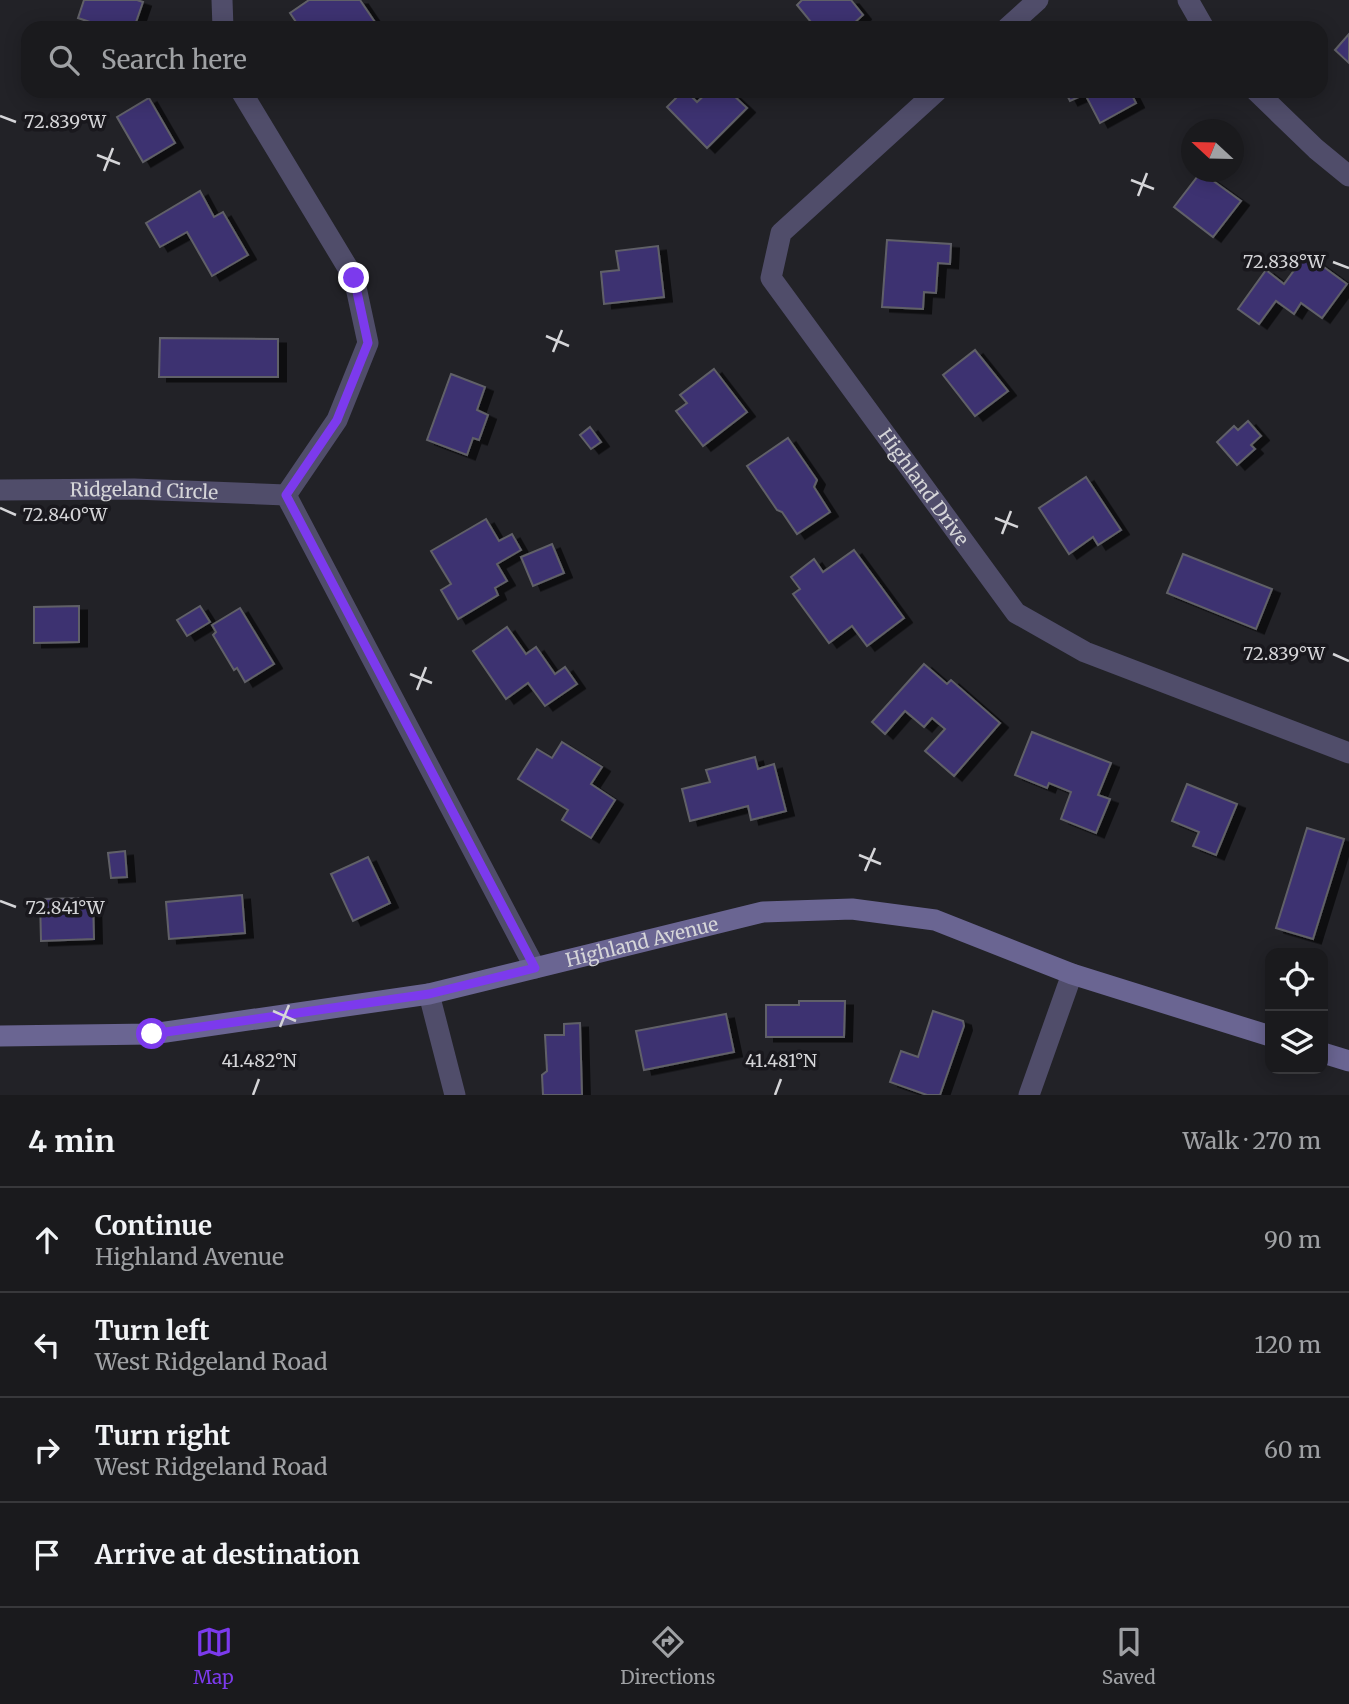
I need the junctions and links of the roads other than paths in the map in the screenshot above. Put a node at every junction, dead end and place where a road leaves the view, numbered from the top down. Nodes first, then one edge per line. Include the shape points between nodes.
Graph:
1 (222, 0) edge
2 (1038, 0) edge
3 (1188, 0) edge
4 (223, 21) edge
5 (1015, 21) edge
6 (1200, 21) edge
7 (245, 98) edge
8 (929, 98) edge
9 (1263, 98) edge
10 (1349, 176) edge
11 (0, 490) edge
12 (286, 495) junction
13 (1349, 753) edge
14 (535, 968) junction
15 (1072, 974) junction
16 (429, 994) junction
17 (1265, 1034) edge
18 (0, 1037) edge
19 (1328, 1055) edge
20 (1349, 1061) edge
21 (455, 1095) edge
22 (1029, 1095) edge

1 - 4 street
2 - 5 street
3 - 6 street
7 - 12 street via 354,278 368,343 337,420
8 - 13 street, Highland Drive via 781,233 771,278 1016,613 1085,652
9 - 10 street
11 - 12 street, Ridgeland Circle
12 - 14 street
14 - 15 street, Highland Avenue via 763,912 852,909 935,920
14 - 16 street, Highland Avenue
15 - 17 street, Highland Avenue
15 - 22 street
16 - 18 street, Highland Avenue via 152,1034
16 - 21 street
19 - 20 street

